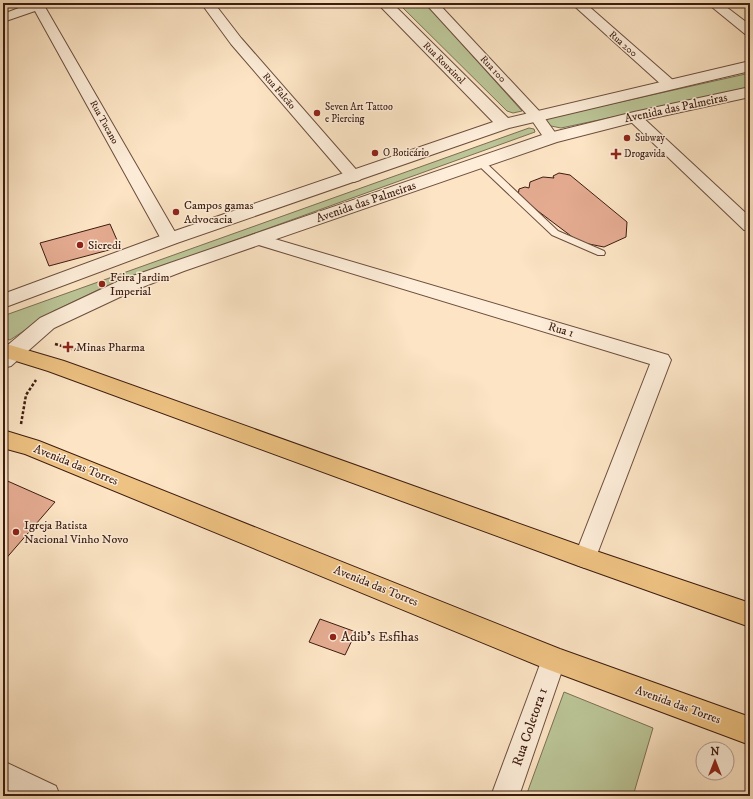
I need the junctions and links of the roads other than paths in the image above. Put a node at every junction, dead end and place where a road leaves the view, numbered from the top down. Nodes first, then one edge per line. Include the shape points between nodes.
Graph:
1 (207, 3) edge
2 (384, 3) edge
3 (431, 3) edge
4 (577, 3) edge
5 (713, 3) edge
6 (41, 4) edge
7 (3, 18) edge
8 (750, 31) edge
9 (750, 66) edge
10 (669, 84) junction
11 (750, 92) edge
12 (536, 116) junction
13 (634, 117) junction
14 (504, 124) junction
15 (552, 138) junction
16 (481, 163) junction
17 (354, 177) junction
18 (750, 226) edge
19 (170, 239) junction
20 (258, 240) junction
21 (601, 253) dead end
22 (3, 301) edge
23 (6, 355) edge
24 (3, 439) edge
25 (585, 558) junction
26 (750, 615) edge
27 (554, 659) junction
28 (750, 731) edge
29 (3, 774) edge
30 (46, 796) edge
31 (506, 796) edge

1 - 17 street, Rua Falcão via 236,41
2 - 14 street, Rua Rouxinol
3 - 12 street, Rua 100
4 - 10 street, Rua 200
5 - 8 street
6 - 7 street
6 - 19 street, Rua Tucano
9 - 10 street, Avenida das Palmeiras
10 - 12 street, Avenida das Palmeiras
11 - 13 street, Avenida das Palmeiras
12 - 14 street, Avenida das Palmeiras
12 - 15 street, Rua 100
13 - 15 street, Avenida das Palmeiras
13 - 18 street
14 - 17 street, Avenida das Palmeiras
15 - 16 street, Avenida das Palmeiras
16 - 20 street, Avenida das Palmeiras
16 - 21 lane via 555,233
17 - 19 street, Avenida das Palmeiras
19 - 22 street, Avenida das Palmeiras
20 - 23 street, Avenida das Palmeiras via 128,285 47,323
20 - 25 street, Rua 1 via 661,360
23 - 25 main road via 70,371
24 - 27 main road, Avenida das Torres via 31,447
25 - 26 main road
27 - 28 main road, Avenida das Torres
27 - 31 street, Rua Coletora 1
29 - 30 street

